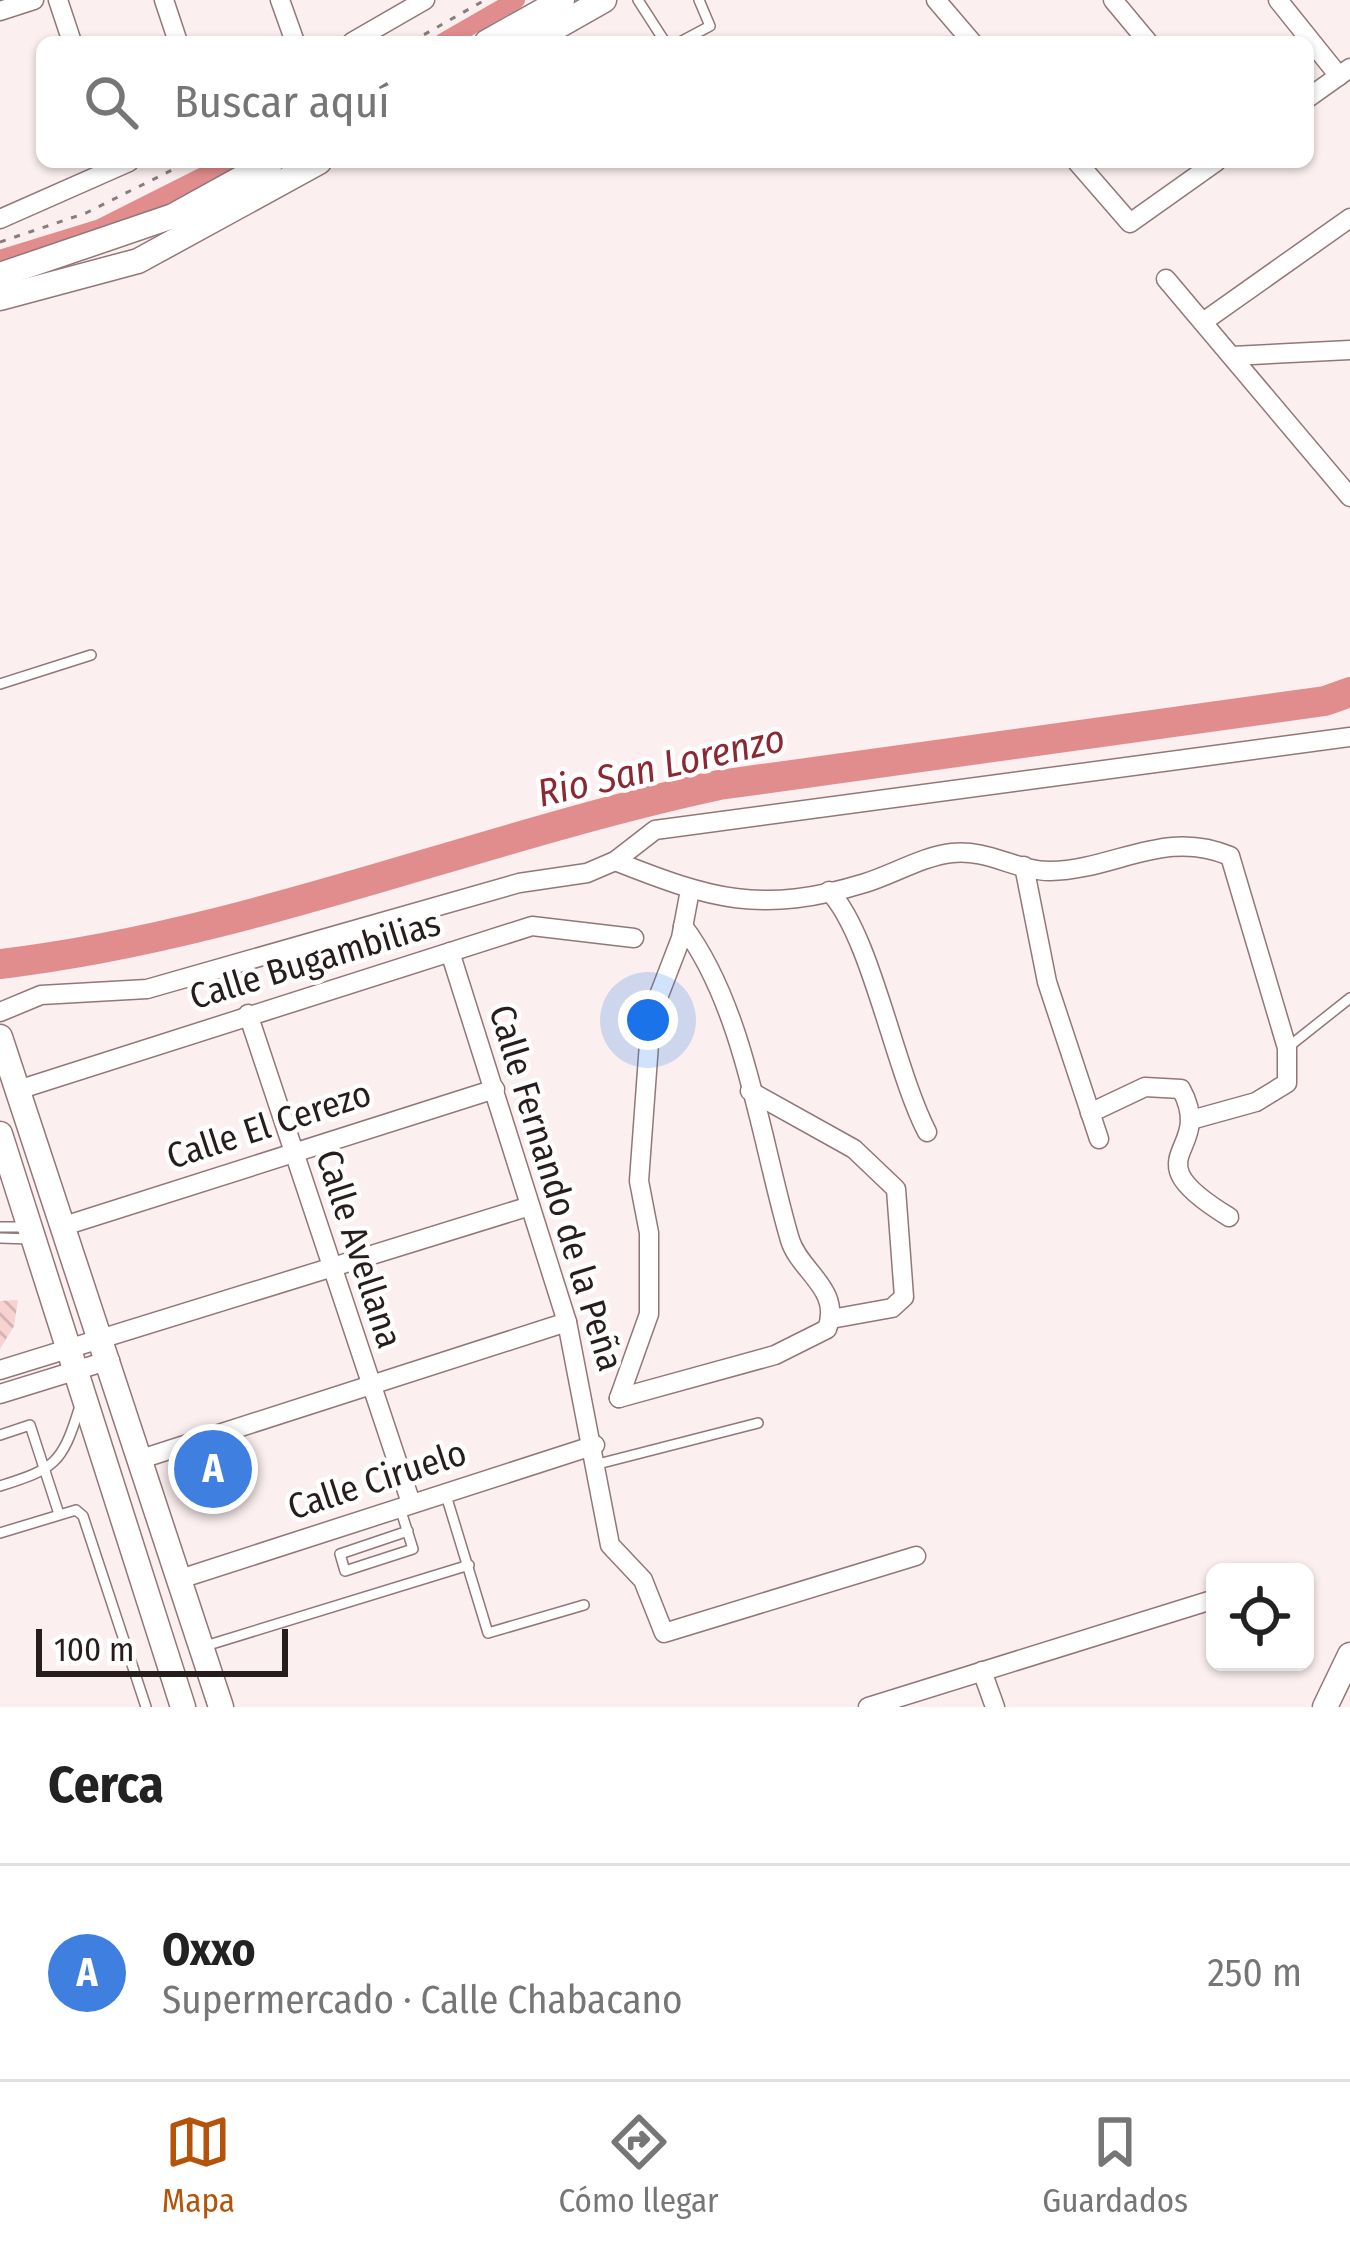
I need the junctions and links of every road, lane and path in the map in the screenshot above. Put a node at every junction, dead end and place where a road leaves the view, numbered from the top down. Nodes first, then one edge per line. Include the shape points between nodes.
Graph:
1 (34, 0) edge
2 (58, 0) edge
3 (164, 0) edge
4 (280, 0) edge
5 (425, 0) edge
6 (485, 0) edge
7 (562, 0) edge
8 (604, 0) edge
9 (638, 0) edge
10 (699, 0) edge
11 (936, 0) edge
12 (1113, 0) edge
13 (1278, 0) edge
14 (391, 9) edge
15 (0, 11) edge
16 (70, 36) edge
17 (176, 36) edge
18 (294, 36) edge
19 (359, 36) edge
20 (422, 36) edge
21 (498, 36) edge
22 (541, 36) edge
23 (661, 36) edge
24 (691, 36) edge
25 (967, 36) edge
26 (1143, 36) edge
27 (1311, 36) edge
28 (1314, 39) edge
29 (1344, 72) edge
30 (1314, 94) edge
31 (109, 168) edge
32 (176, 168) edge
33 (260, 168) edge
34 (308, 168) edge
35 (1082, 168) edge
36 (1208, 168) edge
37 (1350, 218) edge
38 (0, 219) edge
39 (0, 242) edge
40 (0, 275) edge
41 (1166, 279) dead end
42 (0, 298) edge
43 (1203, 322) junction
44 (1350, 350) edge
45 (1232, 356) junction
46 (1347, 489) edge
47 (91, 655) dead end
48 (0, 684) edge
49 (1350, 737) edge
50 (615, 861) junction
51 (1024, 866) junction
52 (690, 890) junction
53 (829, 891) junction
54 (683, 926) junction
55 (634, 938) dead end
56 (450, 952) junction
57 (1350, 998) edge
58 (0, 1012) edge
59 (248, 1014) junction
60 (0, 1037) edge
61 (1287, 1048) junction
62 (21, 1089) junction
63 (495, 1089) junction
64 (750, 1091) junction
65 (1090, 1113) junction
66 (1191, 1120) junction
67 (927, 1132) dead end
68 (0, 1134) edge
69 (1099, 1139) dead end
70 (293, 1151) junction
71 (530, 1206) junction
72 (1228, 1217) dead end
73 (64, 1226) junction
74 (0, 1227) edge
75 (29, 1233) junction
76 (0, 1238) edge
77 (332, 1270) junction
78 (831, 1319) junction
79 (567, 1322) junction
80 (106, 1349) junction
81 (69, 1360) junction
82 (0, 1370) edge
83 (369, 1385) junction
84 (0, 1394) edge
85 (82, 1401) junction
86 (758, 1423) dead end
87 (0, 1435) edge
88 (596, 1454) junction
89 (141, 1459) junction
90 (47, 1471) junction
91 (0, 1486) edge
92 (445, 1492) junction
93 (405, 1505) junction
94 (59, 1514) junction
95 (408, 1531) junction
96 (0, 1533) edge
97 (916, 1556) dead end
98 (469, 1565) junction
99 (180, 1580) junction
100 (1206, 1602) edge
101 (584, 1605) dead end
102 (202, 1647) junction
103 (1350, 1655) edge
104 (982, 1672) junction
105 (146, 1707) edge
106 (183, 1707) edge
107 (221, 1707) edge
108 (868, 1707) edge
109 (995, 1707) edge
110 (1325, 1707) edge

1 - 15 street
2 - 16 street
3 - 17 street
4 - 18 street
5 - 14 street
6 - 20 path
7 - 21 main road
8 - 22 main road
9 - 23 lane
10 - 24 lane via 710,26
11 - 25 street
12 - 26 street
13 - 27 street
14 - 19 street
28 - 29 street
29 - 30 street
31 - 38 street
32 - 39 path via 86,213
33 - 40 main road via 173,216
34 - 42 main road via 154,254
35 - 36 street via 1130,223
37 - 43 street
41 - 43 street
43 - 45 street
44 - 45 street
45 - 46 street
47 - 48 lane
49 - 50 street via 655,830
50 - 52 street
50 - 58 street via 146,989 41,995
51 - 53 street via 947,853
51 - 61 street via 1048,872 1184,844 1230,856
51 - 65 street via 1047,982
52 - 53 street via 743,903
52 - 54 street
53 - 67 street via 852,924 904,1088
54 - 64 street via 714,975
54 - 78 street via 651,1016 639,1181 649,1233 649,1314 619,1398 775,1355 827,1329
55 - 56 street, Calle Bugambilias via 532,926
56 - 59 street, Calle Bugambilias
56 - 63 street, Calle Fernando de la Peña
57 - 61 lane
59 - 62 street, Calle Bugambilias
59 - 70 street, Calle Avellana
60 - 62 main road
61 - 66 street via 1287,1083 1256,1102
62 - 73 main road
63 - 70 street, Calle El Cerezo
63 - 71 street, Calle Fernando de la Peña
64 - 78 street via 792,1248 829,1298
64 - 78 street via 854,1149 896,1189 904,1297 892,1308
65 - 66 street via 1170,1084 1181,1089
65 - 69 street
66 - 72 street via 1178,1174 1188,1192
68 - 75 main road
70 - 73 street, Calle El Cerezo
70 - 77 street, Calle Avellana
71 - 77 street
71 - 79 street, Calle Fernando de la Peña
73 - 80 main road
74 - 75 lane
75 - 76 lane
75 - 81 main road
77 - 80 street
77 - 83 street, Calle Avellana
79 - 83 street
79 - 88 street, Calle Fernando de la Peña
80 - 81 street
80 - 89 main road
81 - 82 street
81 - 84 street
81 - 85 main road
83 - 89 street
83 - 93 street, Calle Avellana
85 - 90 lane via 66,1450
85 - 106 main road
86 - 88 lane
87 - 90 lane via 30,1425
88 - 92 street, Calle Ciruelo
88 - 97 street, Calle Fernando de la Peña via 610,1545 643,1580 664,1633
89 - 99 main road
90 - 91 lane
90 - 94 lane
92 - 93 street, Calle Ciruelo
92 - 98 lane
93 - 95 lane
93 - 99 street, Calle Ciruelo
94 - 96 lane
94 - 105 lane via 83,1516
95 - 95 lane via 340,1554 345,1571 413,1550
98 - 101 lane via 488,1633
98 - 102 lane
99 - 102 main road
100 - 104 street
102 - 107 main road
103 - 110 main road
104 - 108 street
104 - 109 street

